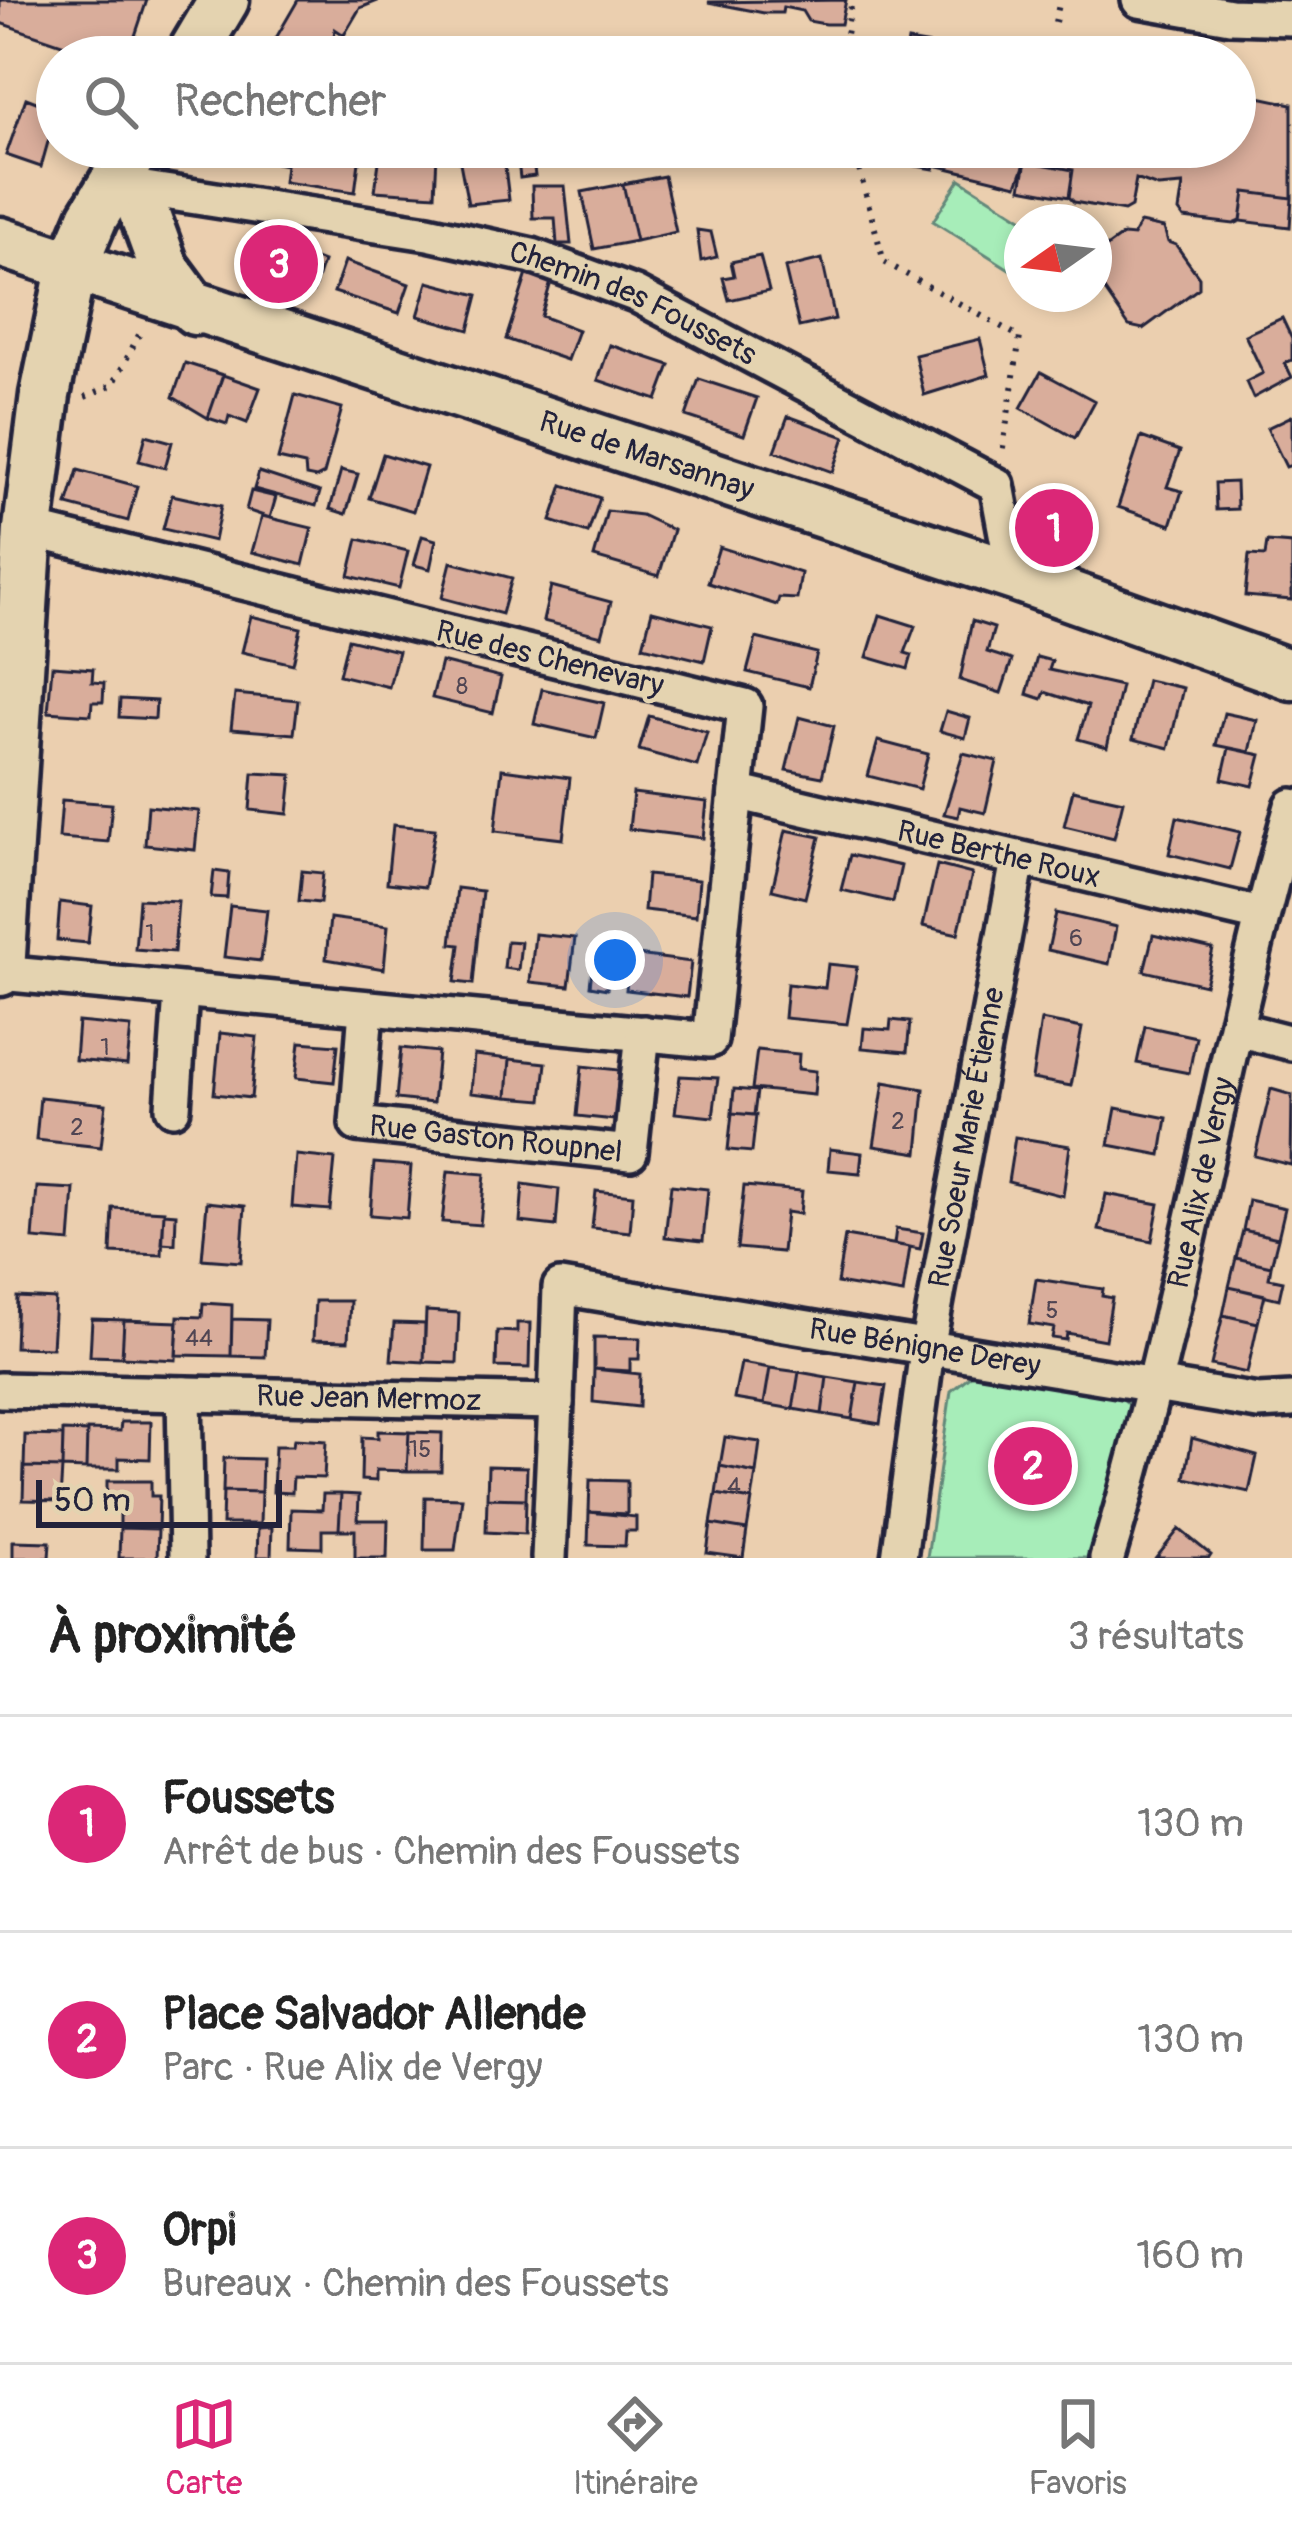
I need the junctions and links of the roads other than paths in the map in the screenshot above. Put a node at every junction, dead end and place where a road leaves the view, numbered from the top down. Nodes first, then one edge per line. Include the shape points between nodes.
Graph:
1 (224, 0) edge
2 (258, 0) edge
3 (1139, 0) edge
4 (1292, 18) edge
5 (203, 36) edge
6 (237, 36) edge
7 (140, 178) edge
8 (0, 242) edge
9 (71, 269) junction
10 (176, 303) junction
11 (28, 529) junction
12 (1014, 576) junction
13 (1292, 675) edge
14 (736, 792) junction
15 (1292, 806) edge
16 (1018, 860) junction
17 (1261, 915) junction
18 (0, 972) edge
19 (181, 993) junction
20 (366, 1009) junction
21 (1237, 1029) junction
22 (643, 1033) junction
23 (1292, 1043) edge
24 (173, 1108) dead end
25 (928, 1343) junction
26 (1157, 1386) junction
27 (0, 1390) edge
28 (184, 1394) junction
29 (1292, 1400) edge
30 (556, 1402) junction
31 (187, 1558) edge
32 (549, 1558) edge
33 (899, 1558) edge
34 (1107, 1558) edge

1 - 5 street
2 - 6 street
3 - 4 street
7 - 9 street via 93,217
7 - 10 street
7 - 12 street, Chemin des Foussets via 532,256 635,294 997,485
8 - 9 street, Rue de Marsannay
9 - 10 street, Rue de Marsannay
9 - 11 street
10 - 12 street, Rue de Marsannay
11 - 14 street, Rue des Chenevary via 745,706
11 - 18 street
12 - 13 street, Rue de Marsannay
14 - 16 street, Rue Berthe Roux
14 - 22 street, Rue des Chenevary via 710,1040
15 - 17 street, Rue Alix de Vergy
16 - 17 street, Rue Berthe Roux
16 - 25 street, Rue Soeur Marie Étienne
17 - 21 street, Rue Alix de Vergy
18 - 19 street
19 - 20 street
19 - 24 street
20 - 22 street
20 - 22 street, Rue Gaston Roupnel via 357,1124 630,1153
21 - 23 street
21 - 26 street, Rue Alix de Vergy
25 - 26 street, Rue Bénigne Derey
25 - 30 street, Rue Bénigne Derey via 560,1287
25 - 33 street, Rue Soeur Marie Étienne
26 - 29 street, Rue Bénigne Derey
26 - 34 street, Rue Alix de Vergy
27 - 28 street, Rue Jean Mermoz
28 - 30 street, Rue Jean Mermoz
28 - 31 street
30 - 32 street

